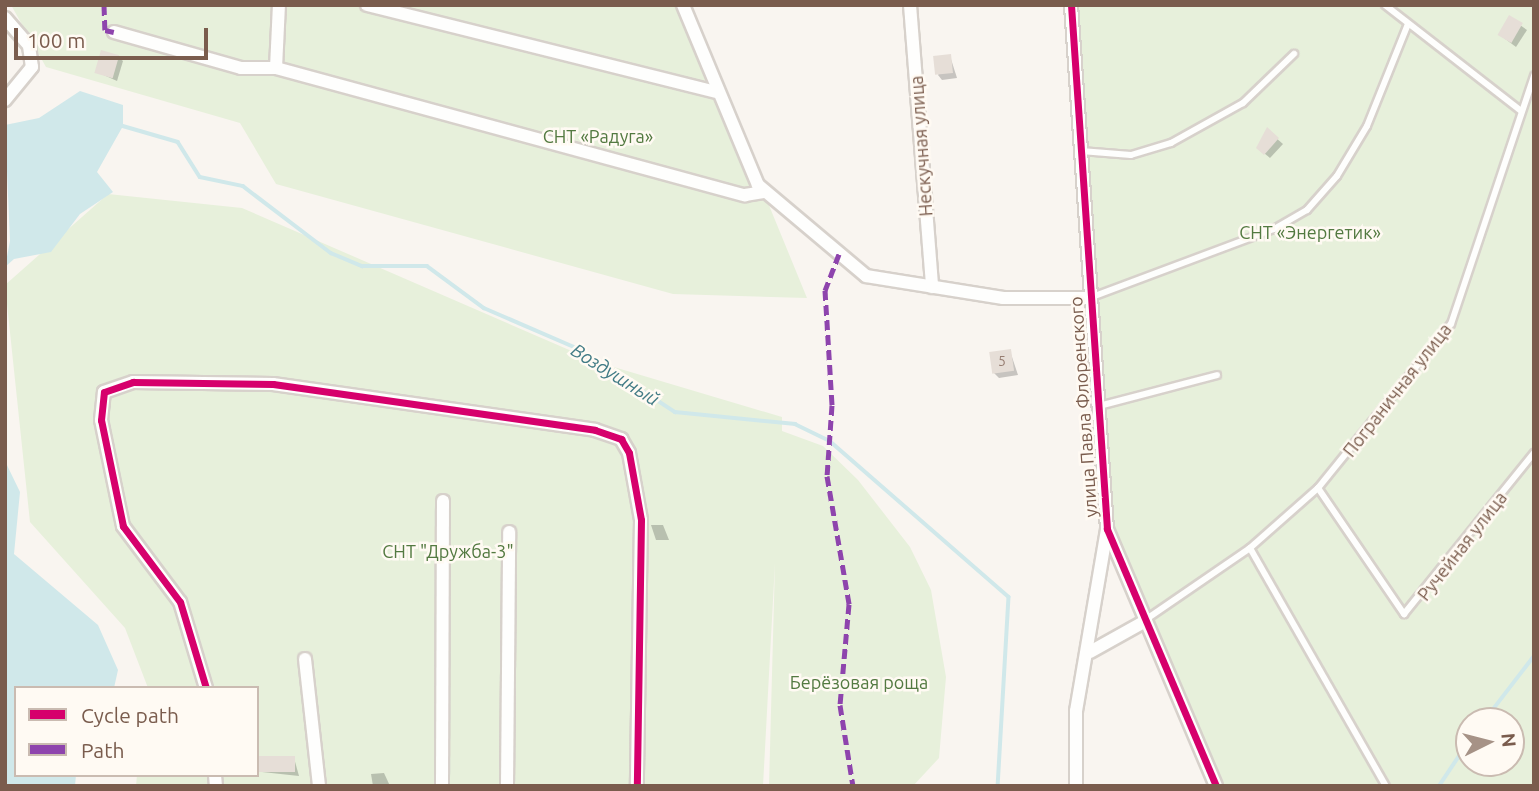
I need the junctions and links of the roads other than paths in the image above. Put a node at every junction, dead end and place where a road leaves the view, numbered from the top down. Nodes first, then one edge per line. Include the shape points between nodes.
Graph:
1 (279, 5) edge
2 (367, 5) edge
3 (683, 5) edge
4 (910, 5) edge
5 (1071, 5) edge
6 (1385, 5) edge
7 (5, 18) edge
8 (1408, 24) junction
9 (114, 32) dead end
10 (1294, 54) dead end
11 (276, 68) junction
12 (1534, 76) edge
13 (716, 92) junction
14 (5, 100) edge
15 (1520, 110) junction
16 (1081, 151) junction
17 (765, 192) junction
18 (932, 287) junction
19 (1091, 298) junction
20 (1217, 375) dead end
21 (1097, 407) junction
22 (1534, 453) edge
23 (1318, 488) junction
24 (443, 501) dead end
25 (1107, 529) junction
26 (509, 532) dead end
27 (1250, 548) junction
28 (1142, 623) junction
29 (1090, 652) junction
30 (305, 659) dead end
31 (205, 686) edge
32 (319, 786) edge
33 (442, 786) edge
34 (507, 786) edge
35 (637, 786) edge
36 (1076, 786) edge
37 (1216, 786) edge
38 (1386, 786) edge

1 - 11 street
2 - 13 street
3 - 13 street
4 - 18 street, Нескучная улица
5 - 16 street, улица Павла Флоренского
6 - 8 lane
7 - 14 street via 29,46 32,67
8 - 15 lane
8 - 19 lane via 1367,126 1337,176 1307,210 1274,229
9 - 11 street via 241,68
10 - 16 lane via 1243,103 1171,143 1131,155
11 - 17 street via 745,195
12 - 15 lane, Пограничная улица
13 - 17 street
15 - 23 lane, Пограничная улица via 1451,324
16 - 19 street, улица Павла Флоренского
17 - 18 street via 866,276
18 - 19 street via 1003,298
19 - 21 street, улица Павла Флоренского
20 - 21 lane
21 - 25 street, улица Павла Флоренского
22 - 23 lane, Ручейная улица via 1404,614
23 - 27 lane, Пограничная улица
24 - 33 street
25 - 28 street, улица Павла Флоренского
25 - 29 street, улица Павла Флоренского
26 - 34 street
27 - 28 lane, Пограничная улица
27 - 38 lane
28 - 29 street
28 - 37 street, улица Павла Флоренского
29 - 36 street, улица Павла Флоренского via 1076,712
30 - 32 street
31 - 35 street via 180,602 121,518 101,420 104,392 133,382 273,384 595,430 621,439 629,453 641,520

